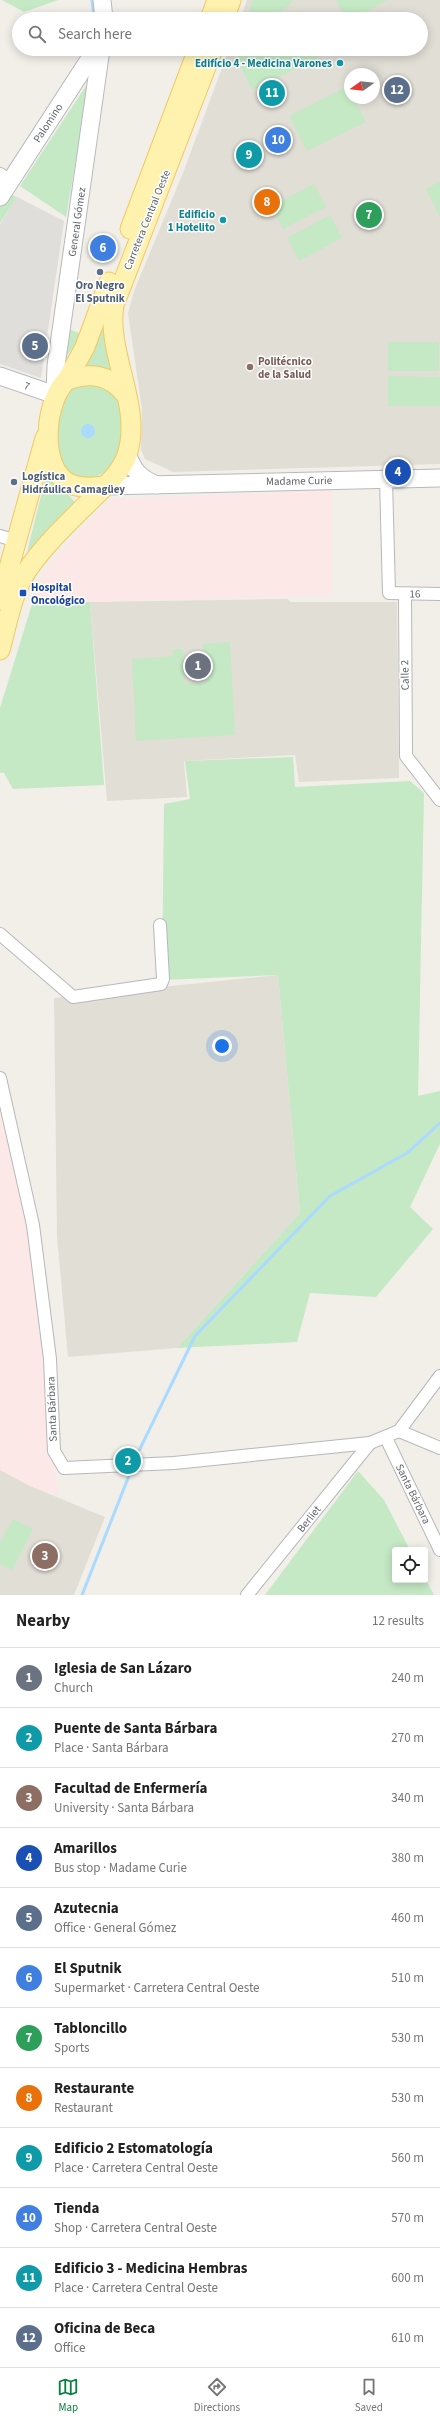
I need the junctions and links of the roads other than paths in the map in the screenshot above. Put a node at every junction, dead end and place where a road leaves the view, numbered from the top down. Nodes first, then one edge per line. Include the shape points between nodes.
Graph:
1 (217, 0) edge
2 (231, 0) edge
3 (213, 12) edge
4 (227, 12) edge
5 (91, 56) edge
6 (100, 56) edge
7 (195, 56) edge
8 (210, 56) edge
9 (5, 178) edge
10 (0, 197) edge
11 (0, 376) edge
12 (67, 380) junction
13 (55, 395) junction
14 (126, 395) junction
15 (48, 427) junction
16 (127, 453) junction
17 (440, 478) edge
18 (386, 479) junction
19 (65, 481) junction
20 (157, 485) junction
21 (105, 486) junction
22 (86, 505) junction
23 (8, 538) edge
24 (404, 594) junction
25 (440, 594) edge
26 (0, 600) edge
27 (0, 650) edge
28 (440, 800) edge
29 (160, 925) dead end
30 (0, 934) edge
31 (0, 1078) edge
32 (440, 1376) edge
33 (399, 1430) junction
34 (386, 1438) junction
35 (370, 1444) junction
36 (440, 1448) edge
37 (440, 1550) edge
38 (247, 1595) edge

1 - 3 main road
2 - 4 main road
5 - 9 main road, Palomino
6 - 13 main road, General Gómez via 56,366
7 - 12 main road, Carretera Central Oeste via 84,347
8 - 14 main road, Carretera Central Oeste via 114,305 112,323
9 - 10 main road, Palomino
11 - 13 main road, 7
12 - 13 main road
12 - 14 main road via 79,376 102,376
13 - 15 main road
14 - 16 main road via 130,418
15 - 19 main road via 50,454 54,467
15 - 23 main road
16 - 20 main road, Madame Curie via 141,478
16 - 21 main road via 115,475
17 - 18 main road, Madame Curie
18 - 20 main road, Madame Curie
18 - 24 street, 16 via 389,593
19 - 21 main road via 76,487
19 - 22 main road
20 - 21 main road, Madame Curie
21 - 22 main road
22 - 27 main road via 26,573 18,589
23 - 26 main road
24 - 25 street, 16
24 - 28 street, Calle 2 via 406,756
29 - 30 street via 163,979 161,984 73,997
31 - 35 street, Santa Bárbara via 33,1226 50,1359 54,1451 64,1468 154,1463
32 - 33 street
33 - 34 street, Santa Bárbara
33 - 36 street
34 - 35 street, Santa Bárbara
34 - 37 street, Santa Bárbara
35 - 38 street, Berliet

